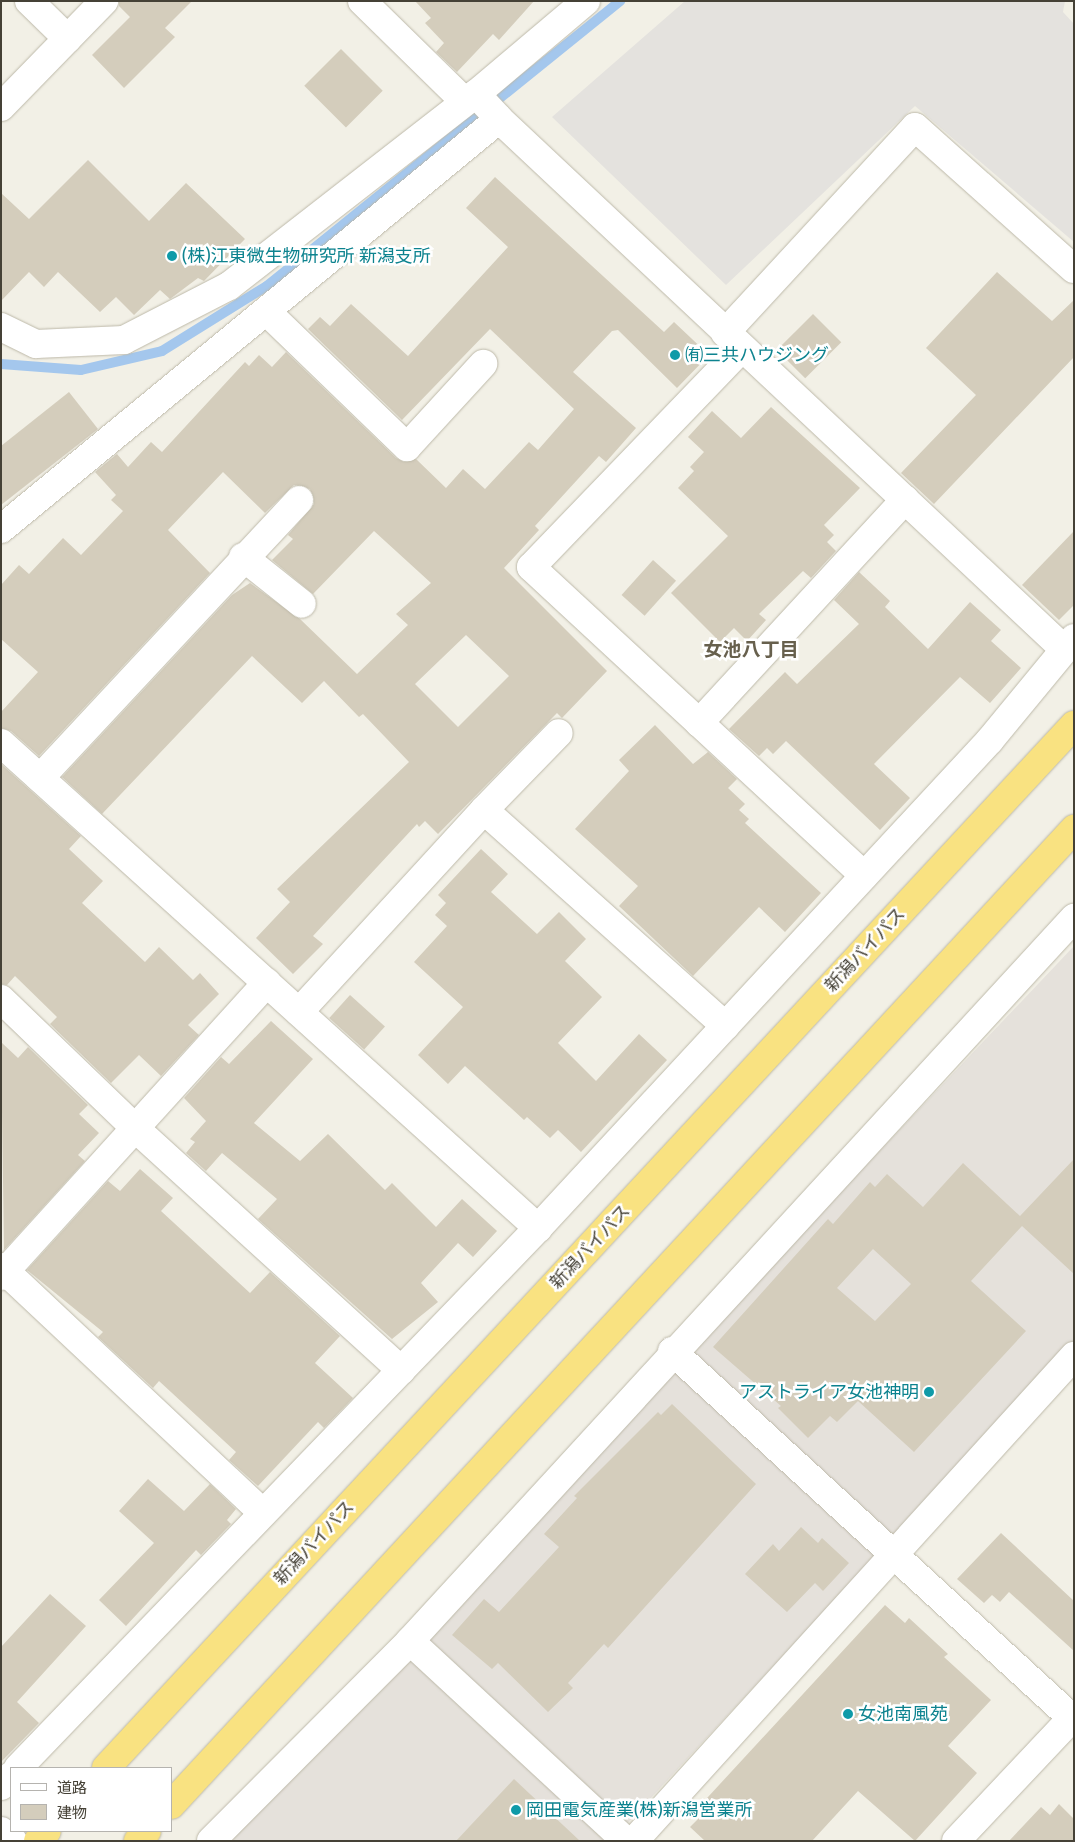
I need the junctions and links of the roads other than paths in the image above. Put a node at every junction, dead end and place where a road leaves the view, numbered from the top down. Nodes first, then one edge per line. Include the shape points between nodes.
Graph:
1 (29, 1) edge
2 (104, 1) edge
3 (362, 1) edge
4 (586, 1) edge
5 (68, 39) junction
6 (471, 98) junction
7 (1, 108) edge
8 (498, 119) junction
9 (1074, 269) edge
10 (266, 311) junction
11 (1, 327) edge
12 (734, 340) junction
13 (483, 364) dead end
14 (299, 500) dead end
15 (905, 500) junction
16 (1, 529) edge
17 (243, 556) junction
18 (302, 604) dead end
19 (1069, 644) edge
20 (699, 722) junction
21 (1074, 725) edge
22 (559, 734) dead end
23 (1, 743) edge
24 (40, 778) junction
25 (484, 810) junction
26 (1074, 829) edge
27 (1074, 841) edge
28 (864, 875) junction
29 (1074, 918) edge
30 (969, 944) junction
31 (267, 983) junction
32 (1, 999) edge
33 (299, 1012) junction
34 (726, 1026) junction
35 (135, 1128) junction
36 (538, 1228) junction
37 (3, 1271) edge
38 (672, 1352) junction
39 (1074, 1356) edge
40 (401, 1370) junction
41 (263, 1513) junction
42 (892, 1553) junction
43 (410, 1642) junction
44 (1073, 1718) edge
45 (19, 1767) edge
46 (107, 1767) edge
47 (10, 1777) edge
48 (1, 1786) edge
49 (172, 1804) edge
50 (1, 1831) edge
51 (13, 1841) edge
52 (211, 1841) edge
53 (626, 1841) edge
54 (634, 1841) edge
55 (956, 1841) edge

1 - 5 street
2 - 5 street
3 - 6 street
4 - 6 street
5 - 7 street
6 - 8 street
6 - 11 street via 229,286 124,340 36,344
8 - 10 street
8 - 12 street
9 - 12 street via 915,127
10 - 13 street via 407,447
10 - 16 street
12 - 15 street
12 - 20 street via 531,567
14 - 17 street
15 - 19 street
15 - 20 street
17 - 18 street
17 - 24 street
19 - 28 street via 990,740
20 - 28 street
21 - 46 highway, 新潟バイパス
22 - 25 street
23 - 24 street
24 - 31 street
25 - 33 street
25 - 34 street
26 - 30 highway
27 - 30 highway
28 - 34 street
29 - 38 street
30 - 49 highway
31 - 33 street
31 - 35 street
32 - 35 street
33 - 36 street
34 - 36 street
35 - 37 street
35 - 40 street
36 - 40 street
37 - 41 street
38 - 42 street
38 - 43 street
39 - 42 street
40 - 41 street
41 - 45 street
42 - 44 street
42 - 54 street
43 - 52 street
43 - 53 street
44 - 55 street
47 - 48 street
50 - 51 street

